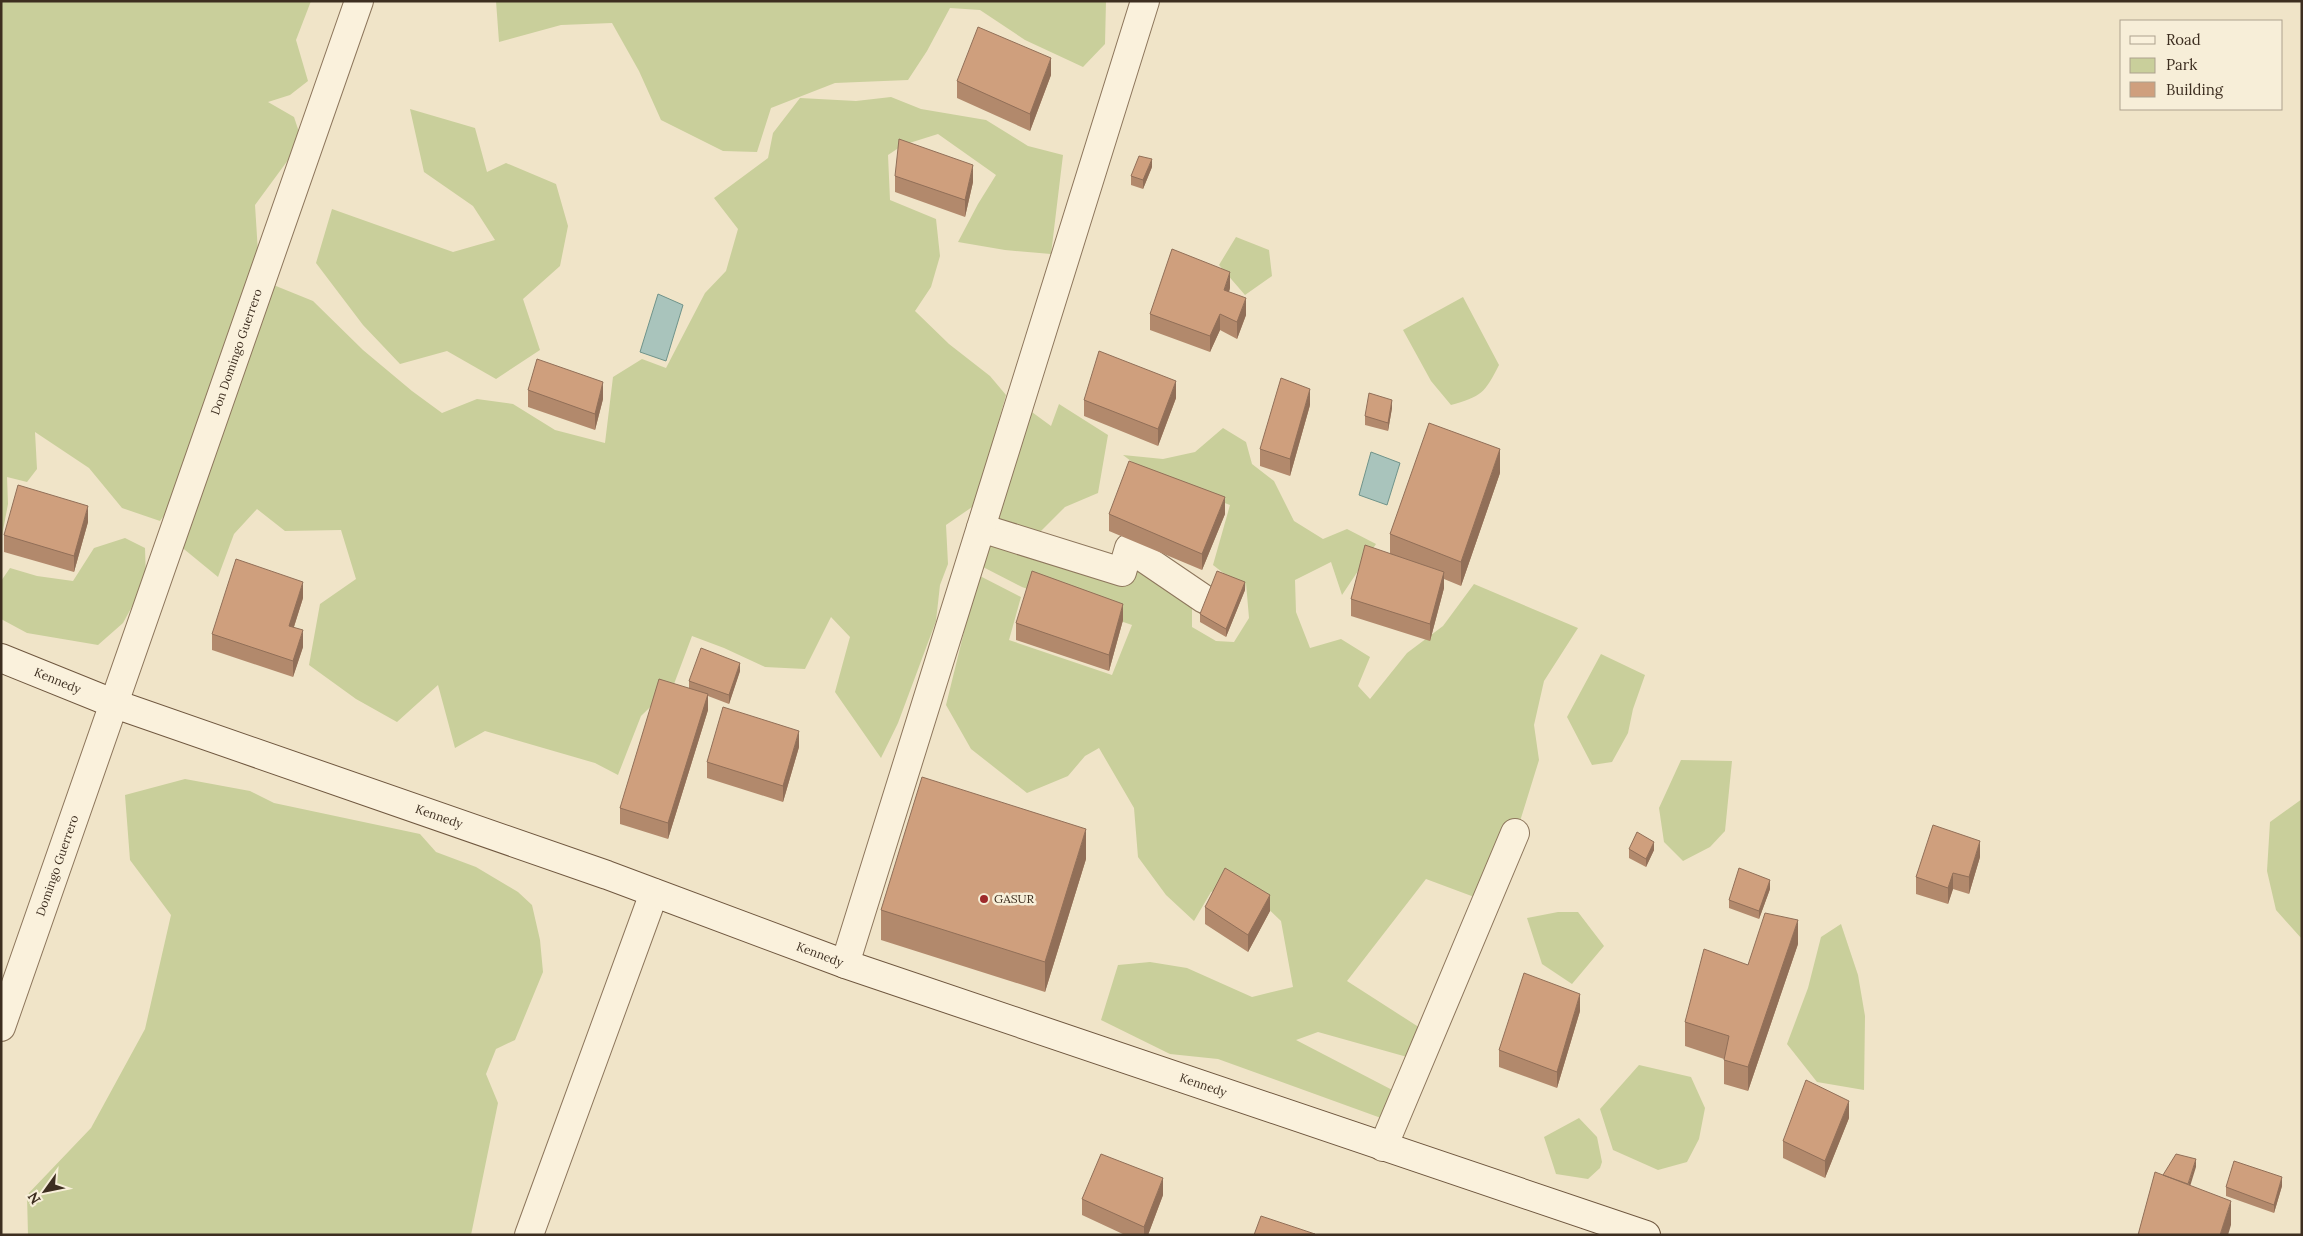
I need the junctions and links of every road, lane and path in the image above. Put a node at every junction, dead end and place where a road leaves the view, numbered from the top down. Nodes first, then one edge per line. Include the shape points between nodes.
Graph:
1 (359, 1) edge
2 (1145, 1) edge
3 (981, 528) junction
4 (1204, 599) edge
5 (1, 658) edge
6 (115, 704) junction
7 (1515, 833) dead end
8 (654, 893) junction
9 (846, 964) junction
10 (1, 1027) edge
11 (1383, 1147) junction
12 (529, 1235) edge
13 (1646, 1235) edge

1 - 6 street, Don Domingo Guerrero
2 - 3 street
3 - 4 street via 1122,572 1129,548
3 - 9 street
5 - 6 street, Kennedy
6 - 8 street, Kennedy
6 - 10 street, Domingo Guerrero
7 - 11 street
8 - 9 street, Kennedy
8 - 12 street
9 - 11 street, Kennedy
11 - 13 street, Kennedy

